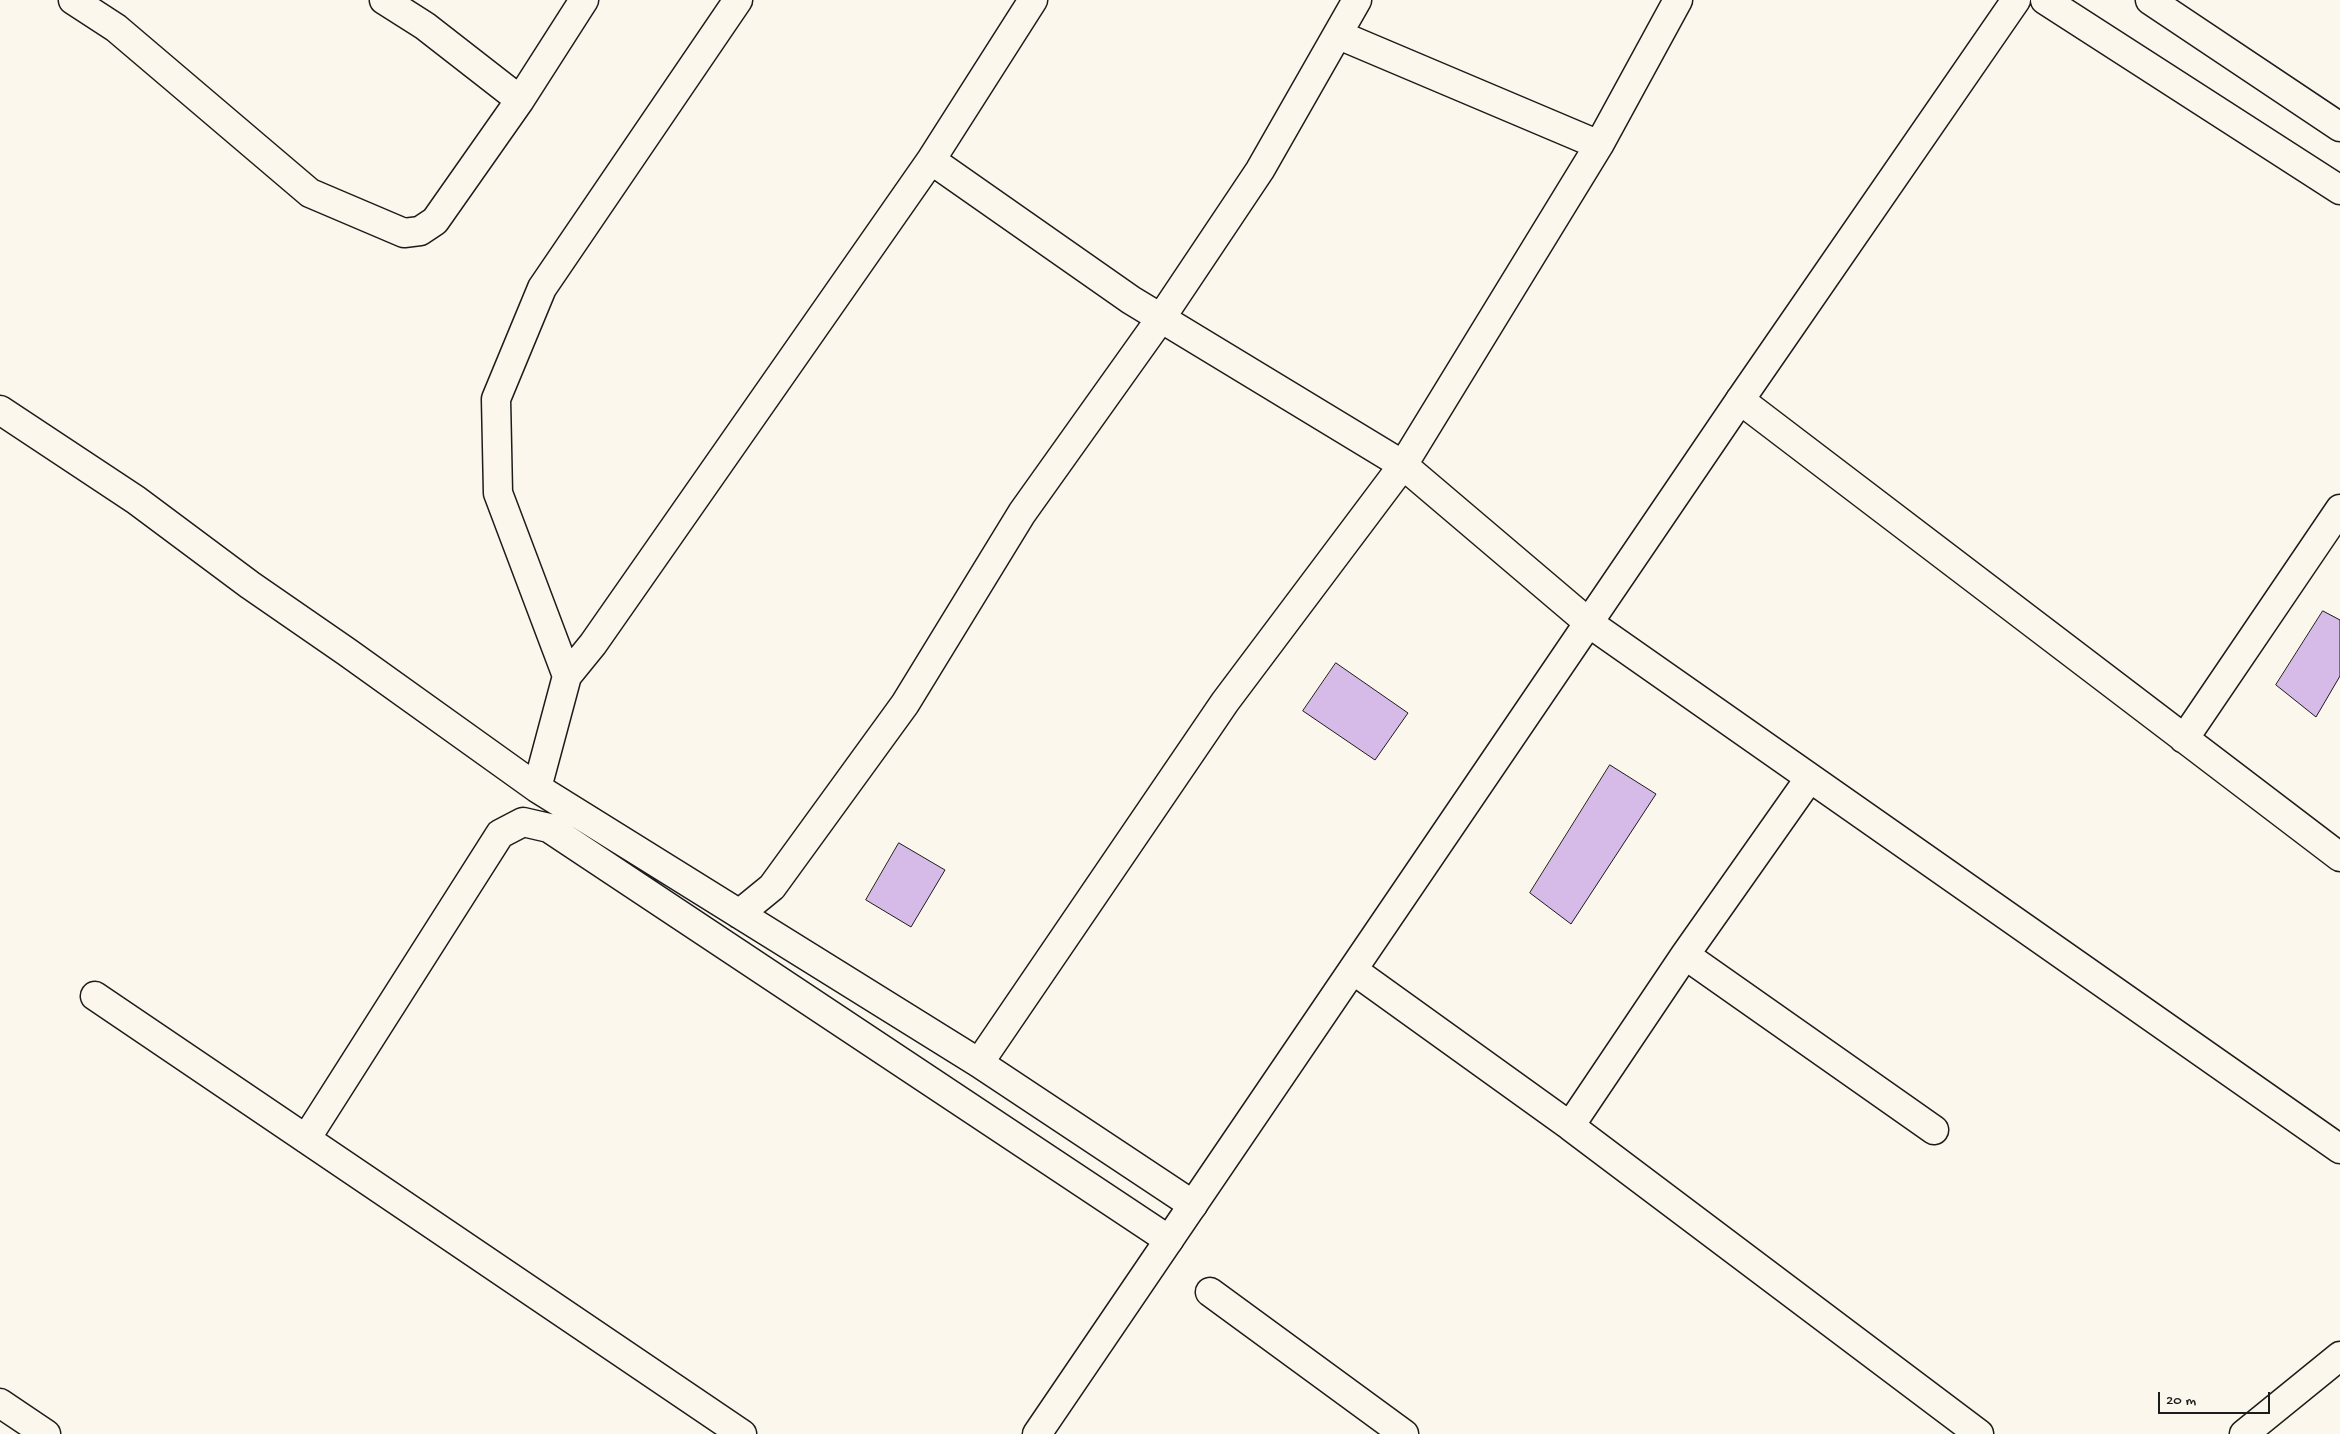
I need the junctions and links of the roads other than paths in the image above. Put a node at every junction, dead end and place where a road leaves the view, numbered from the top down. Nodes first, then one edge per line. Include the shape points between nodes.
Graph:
1 (73, 0) edge
2 (384, 0) edge
3 (584, 0) edge
4 (738, 0) edge
5 (1033, 0) edge
6 (1357, 0) edge
7 (1678, 0) edge
8 (2016, 0) edge
9 (2045, 0) edge
10 (2150, 0) edge
11 (1338, 35) junction
12 (520, 100) junction
13 (2340, 127) edge
14 (1599, 145) junction
15 (931, 160) junction
16 (2340, 190) edge
17 (1161, 318) junction
18 (1740, 400) junction
19 (0, 410) edge
20 (1403, 465) junction
21 (2340, 510) edge
22 (1589, 623) junction
23 (567, 676) junction
24 (2184, 739) junction
25 (1809, 779) junction
26 (537, 788) junction
27 (2340, 857) edge
28 (739, 914) junction
29 (1685, 955) junction
30 (1353, 970) junction
31 (95, 996) dead end
32 (979, 1063) junction
33 (1570, 1126) junction
34 (1934, 1130) dead end
35 (306, 1140) junction
36 (2340, 1149) edge
37 (1193, 1205) junction
38 (1169, 1240) junction
39 (1210, 1292) dead end
40 (2340, 1356) edge
41 (0, 1403) edge
42 (46, 1434) edge
43 (742, 1434) edge
44 (1038, 1434) edge
45 (1404, 1434) edge
46 (1980, 1434) edge
47 (2244, 1434) edge

1 - 12 street via 116,28 310,194 404,233 420,231 435,221
2 - 12 street via 425,26
3 - 12 street
4 - 23 street via 542,288 496,399 498,493
5 - 15 street
6 - 11 street
7 - 14 street
8 - 18 street
9 - 16 street
10 - 13 street
11 - 14 street
11 - 17 street via 1260,170
14 - 20 street
15 - 17 street
15 - 23 street via 593,644
17 - 20 street
17 - 28 street via 1022,513 905,704 772,887
18 - 22 street
18 - 24 street
19 - 26 street via 136,500 250,585
20 - 22 street
20 - 32 street via 1225,702
21 - 24 street
22 - 25 street
22 - 30 street
23 - 26 street
24 - 27 street
25 - 29 street
25 - 36 street
26 - 28 street
28 - 32 street
29 - 33 street
29 - 34 street
30 - 33 street
30 - 37 street
31 - 35 street
32 - 37 street
33 - 46 street
35 - 38 street via 500,834 523,822 549,828
35 - 43 street
37 - 38 street
38 - 44 street
39 - 45 street
40 - 47 street
41 - 42 street

